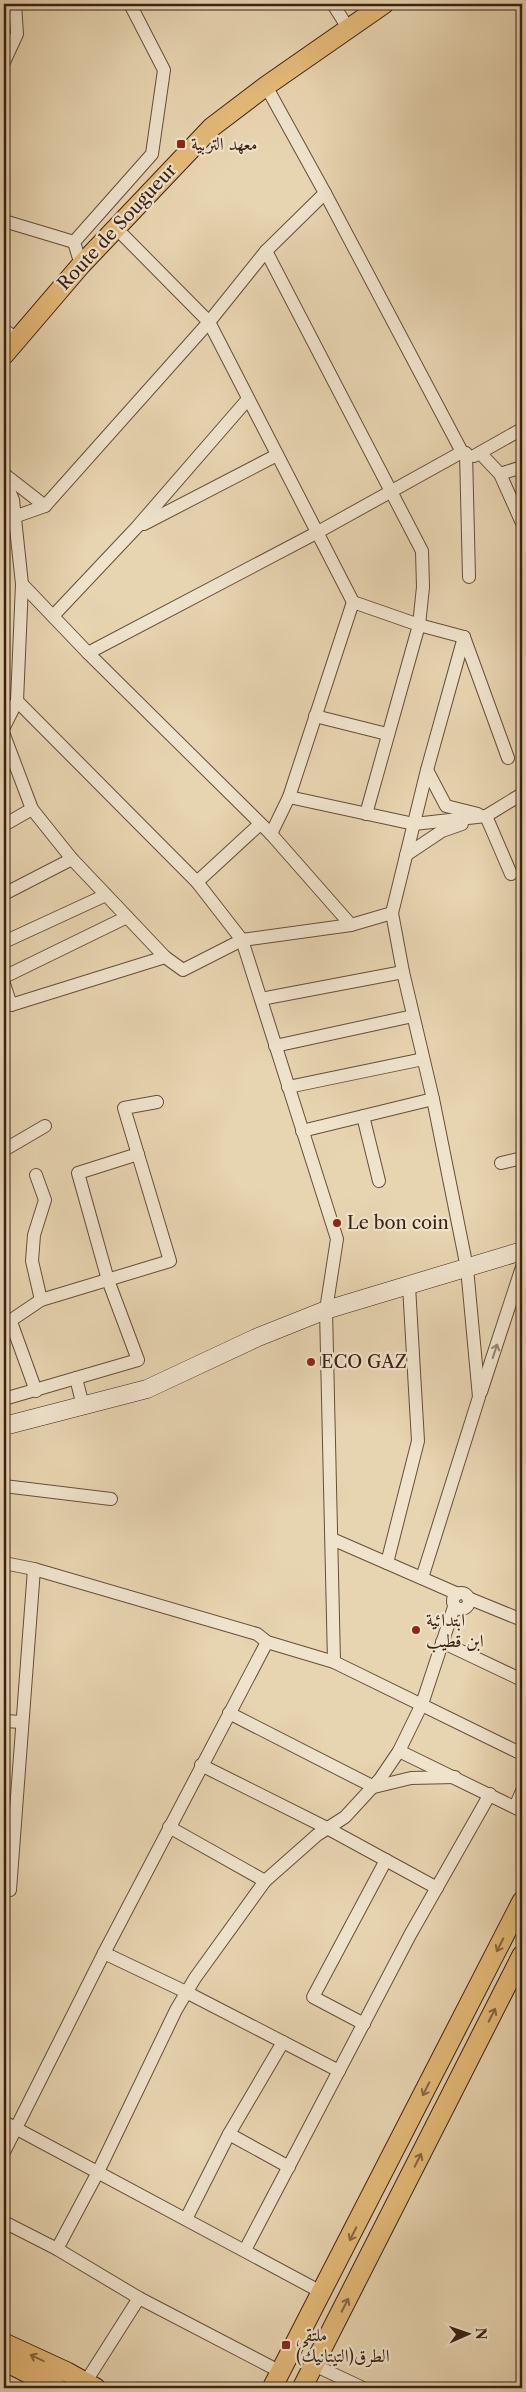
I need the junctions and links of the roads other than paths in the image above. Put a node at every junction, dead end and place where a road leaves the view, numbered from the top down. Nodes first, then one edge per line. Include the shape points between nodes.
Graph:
1 (15, 4) edge
2 (130, 4) edge
3 (333, 4) edge
4 (384, 4) edge
5 (348, 28) junction
6 (4, 62) edge
7 (266, 86) junction
8 (325, 193) junction
9 (4, 221) edge
10 (116, 228) junction
11 (74, 242) junction
12 (266, 251) junction
13 (81, 265) junction
14 (209, 322) junction
15 (10, 334) edge
16 (4, 355) edge
17 (248, 399) junction
18 (522, 429) edge
19 (464, 452) junction
20 (480, 453) junction
21 (278, 455) junction
22 (522, 467) edge
23 (4, 474) edge
24 (500, 474) junction
25 (4, 478) edge
26 (392, 490) junction
27 (45, 506) junction
28 (9, 517) edge
29 (522, 523) edge
30 (137, 527) junction
31 (318, 532) junction
32 (469, 577) dead end
33 (22, 584) junction
34 (353, 602) junction
35 (53, 616) junction
36 (419, 625) junction
37 (464, 637) junction
38 (88, 653) junction
39 (17, 701) junction
40 (316, 716) junction
41 (4, 727) edge
42 (387, 734) junction
43 (4, 735) edge
44 (508, 758) dead end
45 (426, 770) junction
46 (522, 794) edge
47 (289, 797) junction
48 (32, 809) junction
49 (366, 814) junction
50 (486, 816) junction
51 (260, 824) junction
52 (414, 824) junction
53 (4, 825) edge
54 (271, 834) junction
55 (406, 855) junction
56 (72, 859) junction
57 (511, 874) dead end
58 (197, 882) junction
59 (4, 894) edge
60 (106, 895) junction
61 (392, 913) junction
62 (126, 917) junction
63 (351, 925) junction
64 (242, 940) junction
65 (4, 942) edge
66 (165, 957) junction
67 (403, 972) junction
68 (4, 977) edge
69 (4, 984) edge
70 (261, 1000) junction
71 (7, 1005) edge
72 (414, 1016) junction
73 (275, 1046) junction
74 (423, 1059) junction
75 (288, 1087) junction
76 (433, 1099) junction
77 (157, 1102) dead end
78 (363, 1116) junction
79 (46, 1126) dead end
80 (302, 1131) junction
81 (4, 1150) edge
82 (138, 1154) junction
83 (522, 1158) edge
84 (501, 1163) dead end
85 (36, 1175) dead end
86 (379, 1181) dead end
87 (522, 1251) edge
88 (522, 1267) edge
89 (467, 1268) junction
90 (108, 1280) junction
91 (409, 1286) junction
92 (41, 1300) junction
93 (326, 1310) junction
94 (7, 1324) edge
95 (76, 1378) junction
96 (36, 1391) junction
97 (480, 1397) junction
98 (4, 1399) edge
99 (83, 1406) junction
100 (4, 1426) edge
101 (4, 1486) edge
102 (111, 1499) dead end
103 (332, 1538) junction
104 (4, 1563) edge
105 (386, 1563) junction
106 (34, 1569) junction
107 (422, 1578) junction
108 (463, 1596) junction
109 (522, 1620) edge
110 (266, 1642) junction
111 (442, 1642) junction
112 (334, 1662) junction
113 (522, 1680) edge
114 (422, 1704) junction
115 (229, 1713) junction
116 (4, 1720) edge
117 (22, 1722) junction
118 (399, 1751) junction
119 (522, 1754) edge
120 (201, 1766) junction
121 (455, 1777) junction
122 (374, 1787) junction
123 (522, 1791) edge
124 (490, 1794) junction
125 (518, 1809) edge
126 (169, 1827) junction
127 (327, 1828) junction
128 (386, 1860) junction
129 (265, 1881) junction
130 (437, 1888) junction
131 (4, 1889) edge
132 (522, 1901) edge
133 (104, 1954) junction
134 (522, 1955) edge
135 (186, 1992) junction
136 (364, 2024) junction
137 (283, 2042) junction
138 (339, 2071) junction
139 (9, 2125) edge
140 (229, 2134) junction
141 (4, 2152) edge
142 (288, 2167) junction
143 (98, 2172) junction
144 (186, 2219) junction
145 (4, 2222) edge
146 (57, 2249) junction
147 (245, 2250) junction
148 (323, 2293) junction
149 (139, 2298) junction
150 (4, 2342) edge
151 (4, 2361) edge
152 (314, 2365) junction
153 (67, 2372) junction
154 (276, 2380) edge
155 (90, 2385) edge
156 (57, 2388) edge
157 (302, 2388) edge
158 (363, 2388) edge

1 - 6 street via 17,34
2 - 11 street via 164,70 152,154
3 - 5 street
4 - 5 main road, Route de Sougueur
5 - 7 main road, Route de Sougueur
7 - 8 street
7 - 10 main road, Route de Sougueur via 212,127
8 - 12 street
8 - 19 street
9 - 11 street
10 - 13 main road, Route de Sougueur
10 - 14 street
11 - 13 street
12 - 14 street
12 - 26 street
13 - 15 main road, Route de Sougueur
14 - 17 street
14 - 27 street
15 - 16 main road, Route de Sougueur
17 - 21 street
17 - 30 street
18 - 20 street
19 - 20 street via 472,456
19 - 26 street
19 - 32 street
20 - 24 street
21 - 30 street
21 - 31 street
22 - 24 street
23 - 27 street
24 - 29 street
25 - 28 street via 13,500
26 - 31 street
26 - 36 street via 422,551
27 - 28 street
28 - 33 street
30 - 35 street
31 - 34 street
31 - 38 street
33 - 35 street
33 - 39 street
34 - 36 street
34 - 40 street
35 - 38 street
36 - 37 street
36 - 42 street
37 - 44 street
37 - 45 street
38 - 51 street
39 - 41 street
39 - 58 street
40 - 42 street
40 - 47 street
42 - 49 street
43 - 48 street
45 - 50 street via 446,806
45 - 52 street
46 - 50 street
47 - 49 street
47 - 54 street
48 - 53 street
48 - 56 street
49 - 52 street
50 - 52 street
50 - 55 street via 442,831
50 - 57 street
51 - 54 street
51 - 58 street
52 - 55 street
54 - 63 street
55 - 61 street
56 - 59 street
56 - 60 street
58 - 64 street
60 - 62 street
60 - 65 street
61 - 63 street
61 - 67 street
62 - 66 street
62 - 68 street
63 - 64 street
64 - 66 street via 182,970
64 - 70 street
66 - 71 street
67 - 70 street
67 - 72 street
69 - 71 street
70 - 73 street
72 - 73 street
72 - 74 street
73 - 75 street
74 - 75 street
74 - 76 street
75 - 80 street
76 - 78 street
76 - 89 street
77 - 82 street via 124,1108
78 - 80 street
78 - 86 street
79 - 81 street
80 - 93 street via 337,1239
82 - 90 street via 78,1173
82 - 90 street via 170,1261
83 - 84 street
85 - 92 street via 45,1200 34,1235 32,1261
87 - 89 main road
97 -> 88 street
89 - 91 main road
89 - 97 street
90 - 92 street
90 - 95 street via 138,1360
91 - 93 main road
91 - 105 street via 418,1440
92 - 94 street
93 - 99 main road via 256,1338 147,1389
93 - 103 street
94 - 96 street
95 - 96 street
95 - 99 street
96 - 98 street
97 - 107 street
99 - 100 main road
101 - 102 street
103 - 105 street
103 - 112 street
104 - 106 street
105 - 107 street
106 - 110 street via 257,1634
106 - 117 street
107 - 108 street
108 - 109 street
108 - 111 street via 453,1599 454,1607
110 - 112 street
110 - 115 street
111 - 113 street
111 - 114 street
112 - 114 street
114 - 118 street
114 - 119 street
115 - 120 street
115 - 122 street
116 - 117 street
117 - 131 street via 10,1890
118 - 121 street
118 - 122 street
120 - 126 street
120 - 127 street
121 - 122 street via 411,1778
121 - 124 street
122 - 127 street via 345,1817
123 - 125 street
124 - 125 street
124 - 130 street
126 - 129 street
126 - 133 street
127 - 128 street
127 - 129 street
128 - 130 street
128 - 136 street via 313,1997
129 - 135 street
130 - 136 street
132 -> 148 main road
133 - 135 street
133 - 139 street
152 -> 134 main road
135 - 137 street
135 - 143 street
136 - 138 street
137 - 138 street
137 - 140 street
138 - 142 street
139 - 141 street
139 - 143 street
140 - 142 street
140 - 144 street
142 - 147 street
143 - 144 street
143 - 146 street
144 - 147 street
145 - 146 street
146 - 149 street
147 - 148 street
148 - 154 main road
149 - 154 street
149 - 155 street
153 -> 150 main road
151 - 156 main road
152 - 157 main road
152 - 158 street
153 - 155 main road
153 - 156 street

